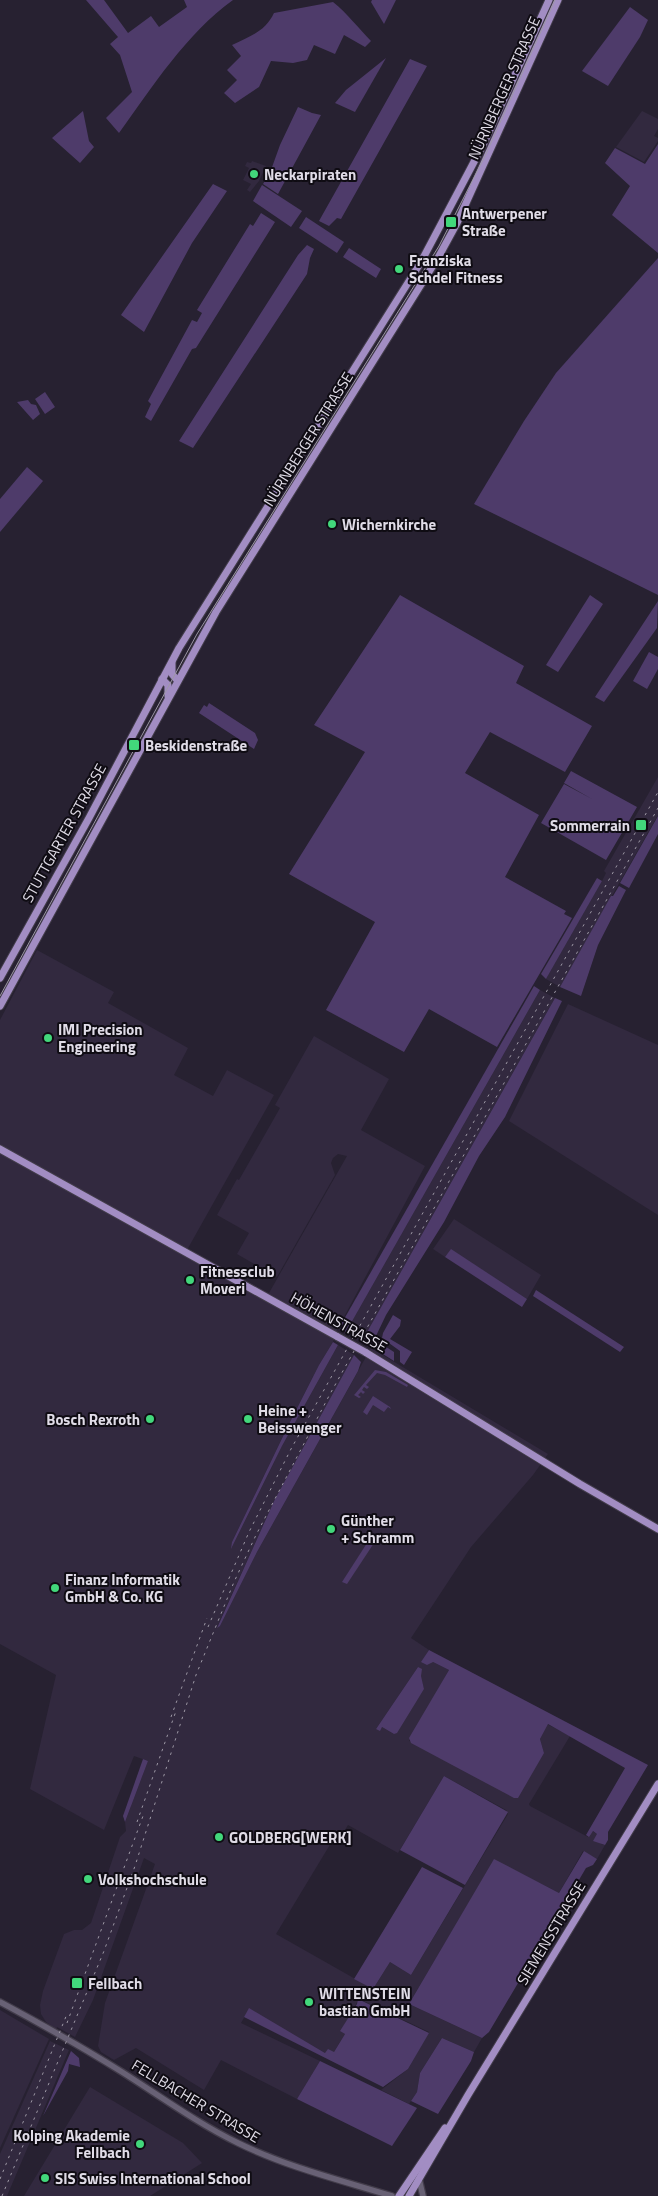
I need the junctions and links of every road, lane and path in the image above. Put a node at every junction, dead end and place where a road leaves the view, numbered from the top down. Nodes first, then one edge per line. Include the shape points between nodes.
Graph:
1 (549, 0) edge
2 (558, 0) edge
3 (172, 662) junction
4 (162, 679) junction
5 (178, 680) junction
6 (168, 698) junction
7 (151, 700) joint
8 (66, 885) joint
9 (0, 978) edge
10 (0, 1006) edge
11 (0, 1150) edge
12 (658, 1529) edge
13 (658, 1784) edge
14 (0, 2002) edge
15 (468, 2095) junction
16 (419, 2179) junction
17 (392, 2196) edge
18 (399, 2196) edge
19 (409, 2196) edge
20 (423, 2196) edge

1 - 3 main road, NÜRNBERGER STRASSE via 484,144 421,262
2 - 5 main road, NÜRNBERGER STRASSE via 474,189 439,256 275,516
3 - 4 main road, NÜRNBERGER STRASSE
3 - 5 main road via 172,674
4 - 6 main road via 168,686
4 - 7 main road, NÜRNBERGER STRASSE
5 - 6 main road, NÜRNBERGER STRASSE
6 - 8 main road, NÜRNBERGER STRASSE
7 - 9 main road, STUTTGARTER STRASSE
8 - 10 main road, STUTTGARTER STRASSE
11 - 12 main road, HÖHENSTRASSE, bridge via 365,1352
13 - 15 main road, SIEMENSSTRASSE
14 - 17 street, FELLBACHER STRASSE via 236,2142 307,2171
15 - 16 main road, SIEMENSSTRASSE
15 - 18 main road, SIEMENSSTRASSE
16 - 19 main road, SIEMENSSTRASSE
16 - 20 street

